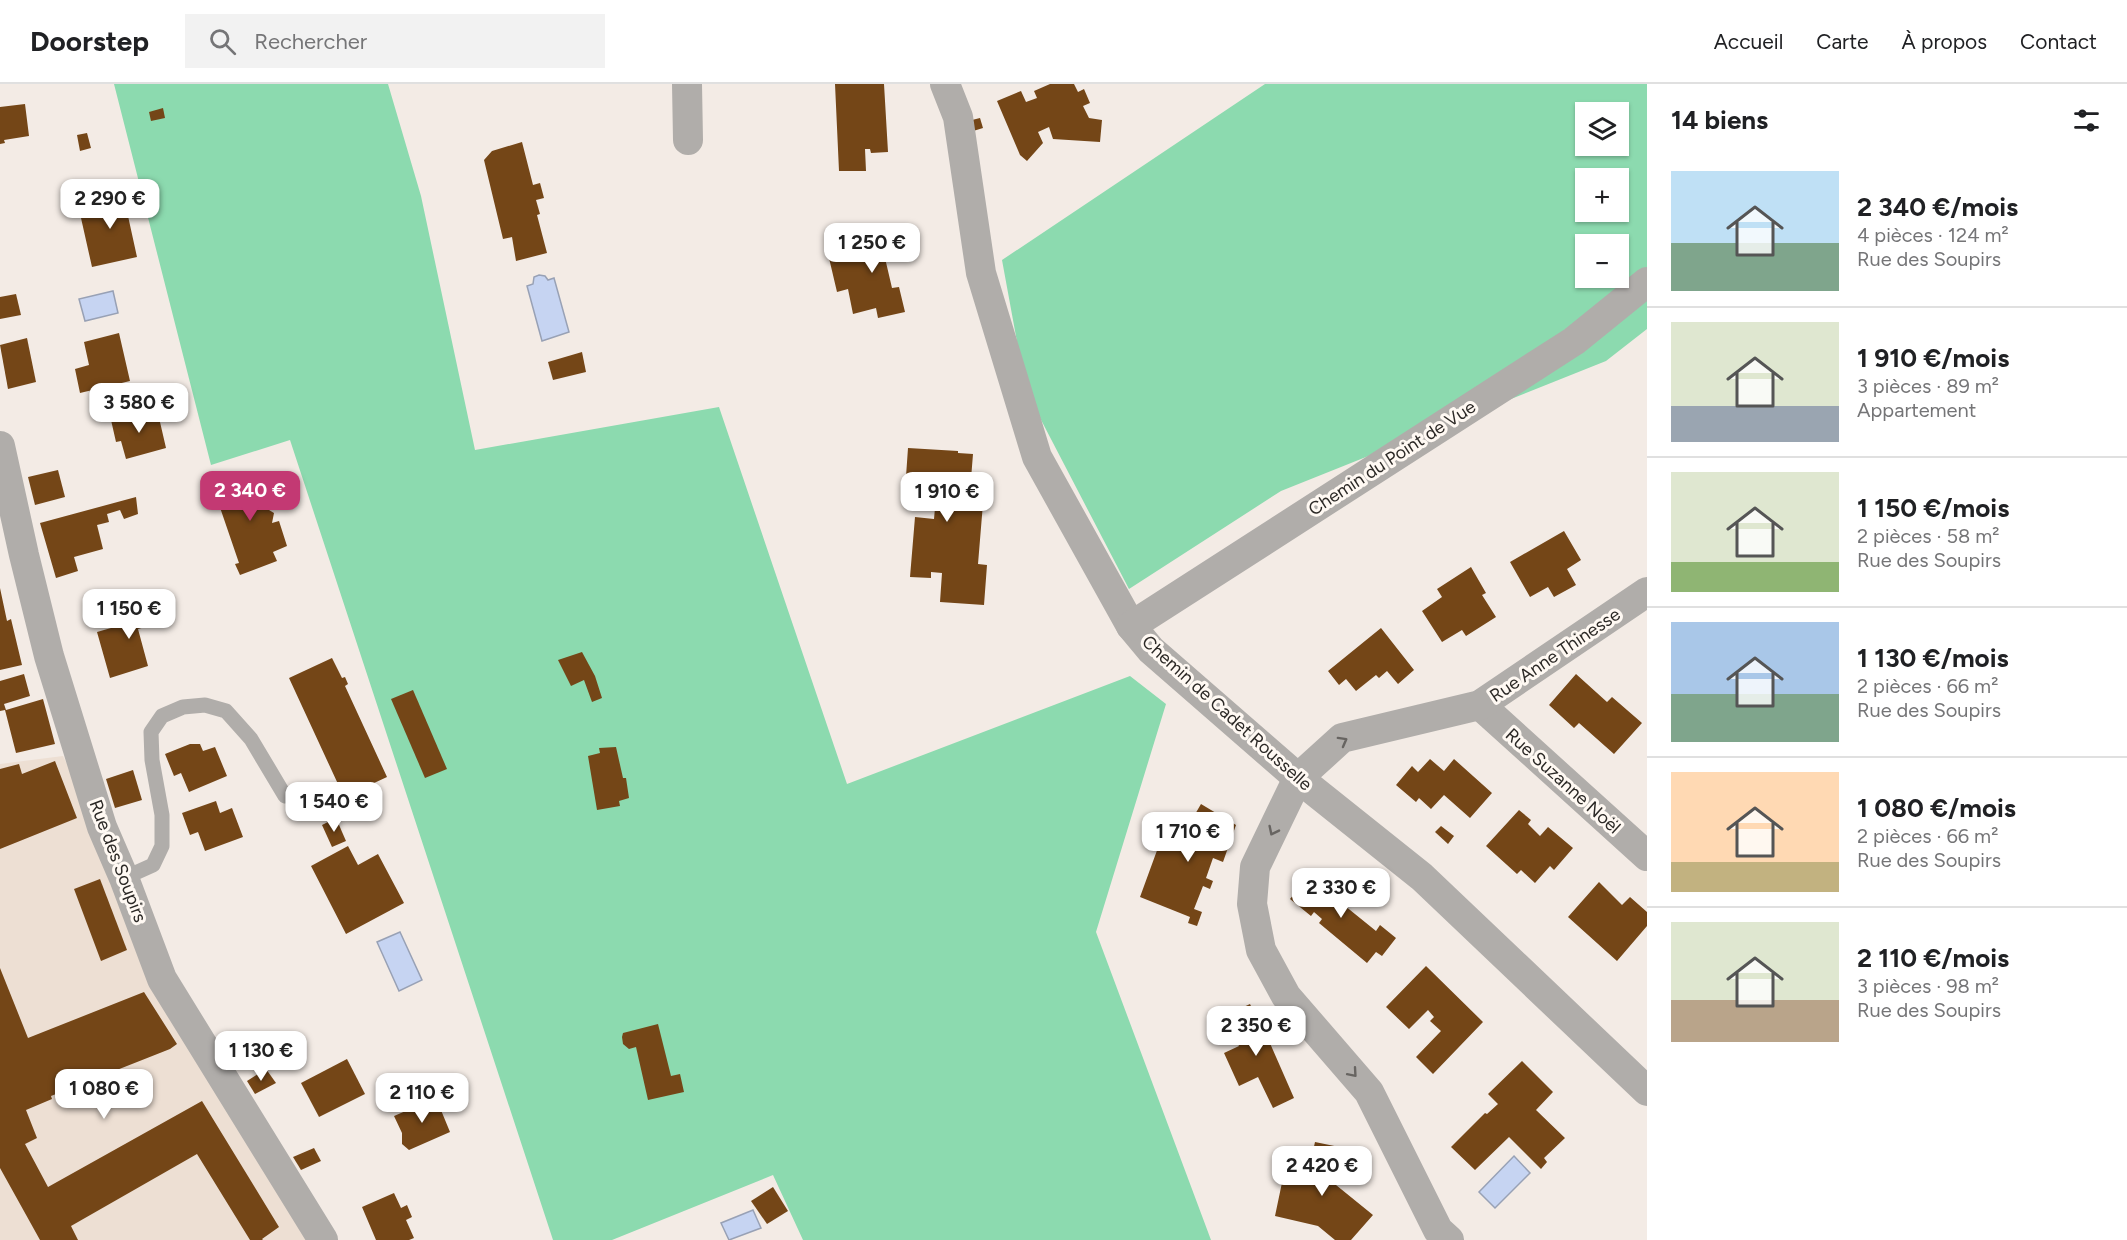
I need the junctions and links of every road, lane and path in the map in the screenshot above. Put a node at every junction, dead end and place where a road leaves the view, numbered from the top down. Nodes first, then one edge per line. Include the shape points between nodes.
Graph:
1 (687, 84) edge
2 (945, 84) edge
3 (688, 140) dead end
4 (1647, 282) edge
5 (0, 446) edge
6 (1647, 592) edge
7 (1131, 626) junction
8 (1480, 705) junction
9 (1298, 778) junction
10 (285, 796) dead end
11 (1647, 856) edge
12 (124, 878) junction
13 (1647, 1091) edge
14 (323, 1240) edge
15 (1449, 1240) edge

1 - 3 street
2 - 7 street, Chemin de Cadet Rousselle via 958,117 981,273 1037,457
4 - 7 street, Chemin du Point de Vue via 1574,341
5 - 12 street, Rue des Soupirs via 49,656 102,827
6 - 8 street, Rue Anne Thinesse
7 - 9 street, Chemin de Cadet Rousselle via 1151,650
9 -> 8 street, Rue Anne Thinesse via 1342,738
8 - 11 street, Rue Suzanne Noël
9 - 13 street, Chemin de Cadet Rousselle via 1422,878
9 -> 15 street via 1255,867 1252,904 1261,950 1286,996 1369,1092 1438,1230
10 - 12 lane via 251,739 226,711 205,705 183,707 162,716 151,732 162,846 153,865
12 - 14 street, Rue des Soupirs via 162,980

